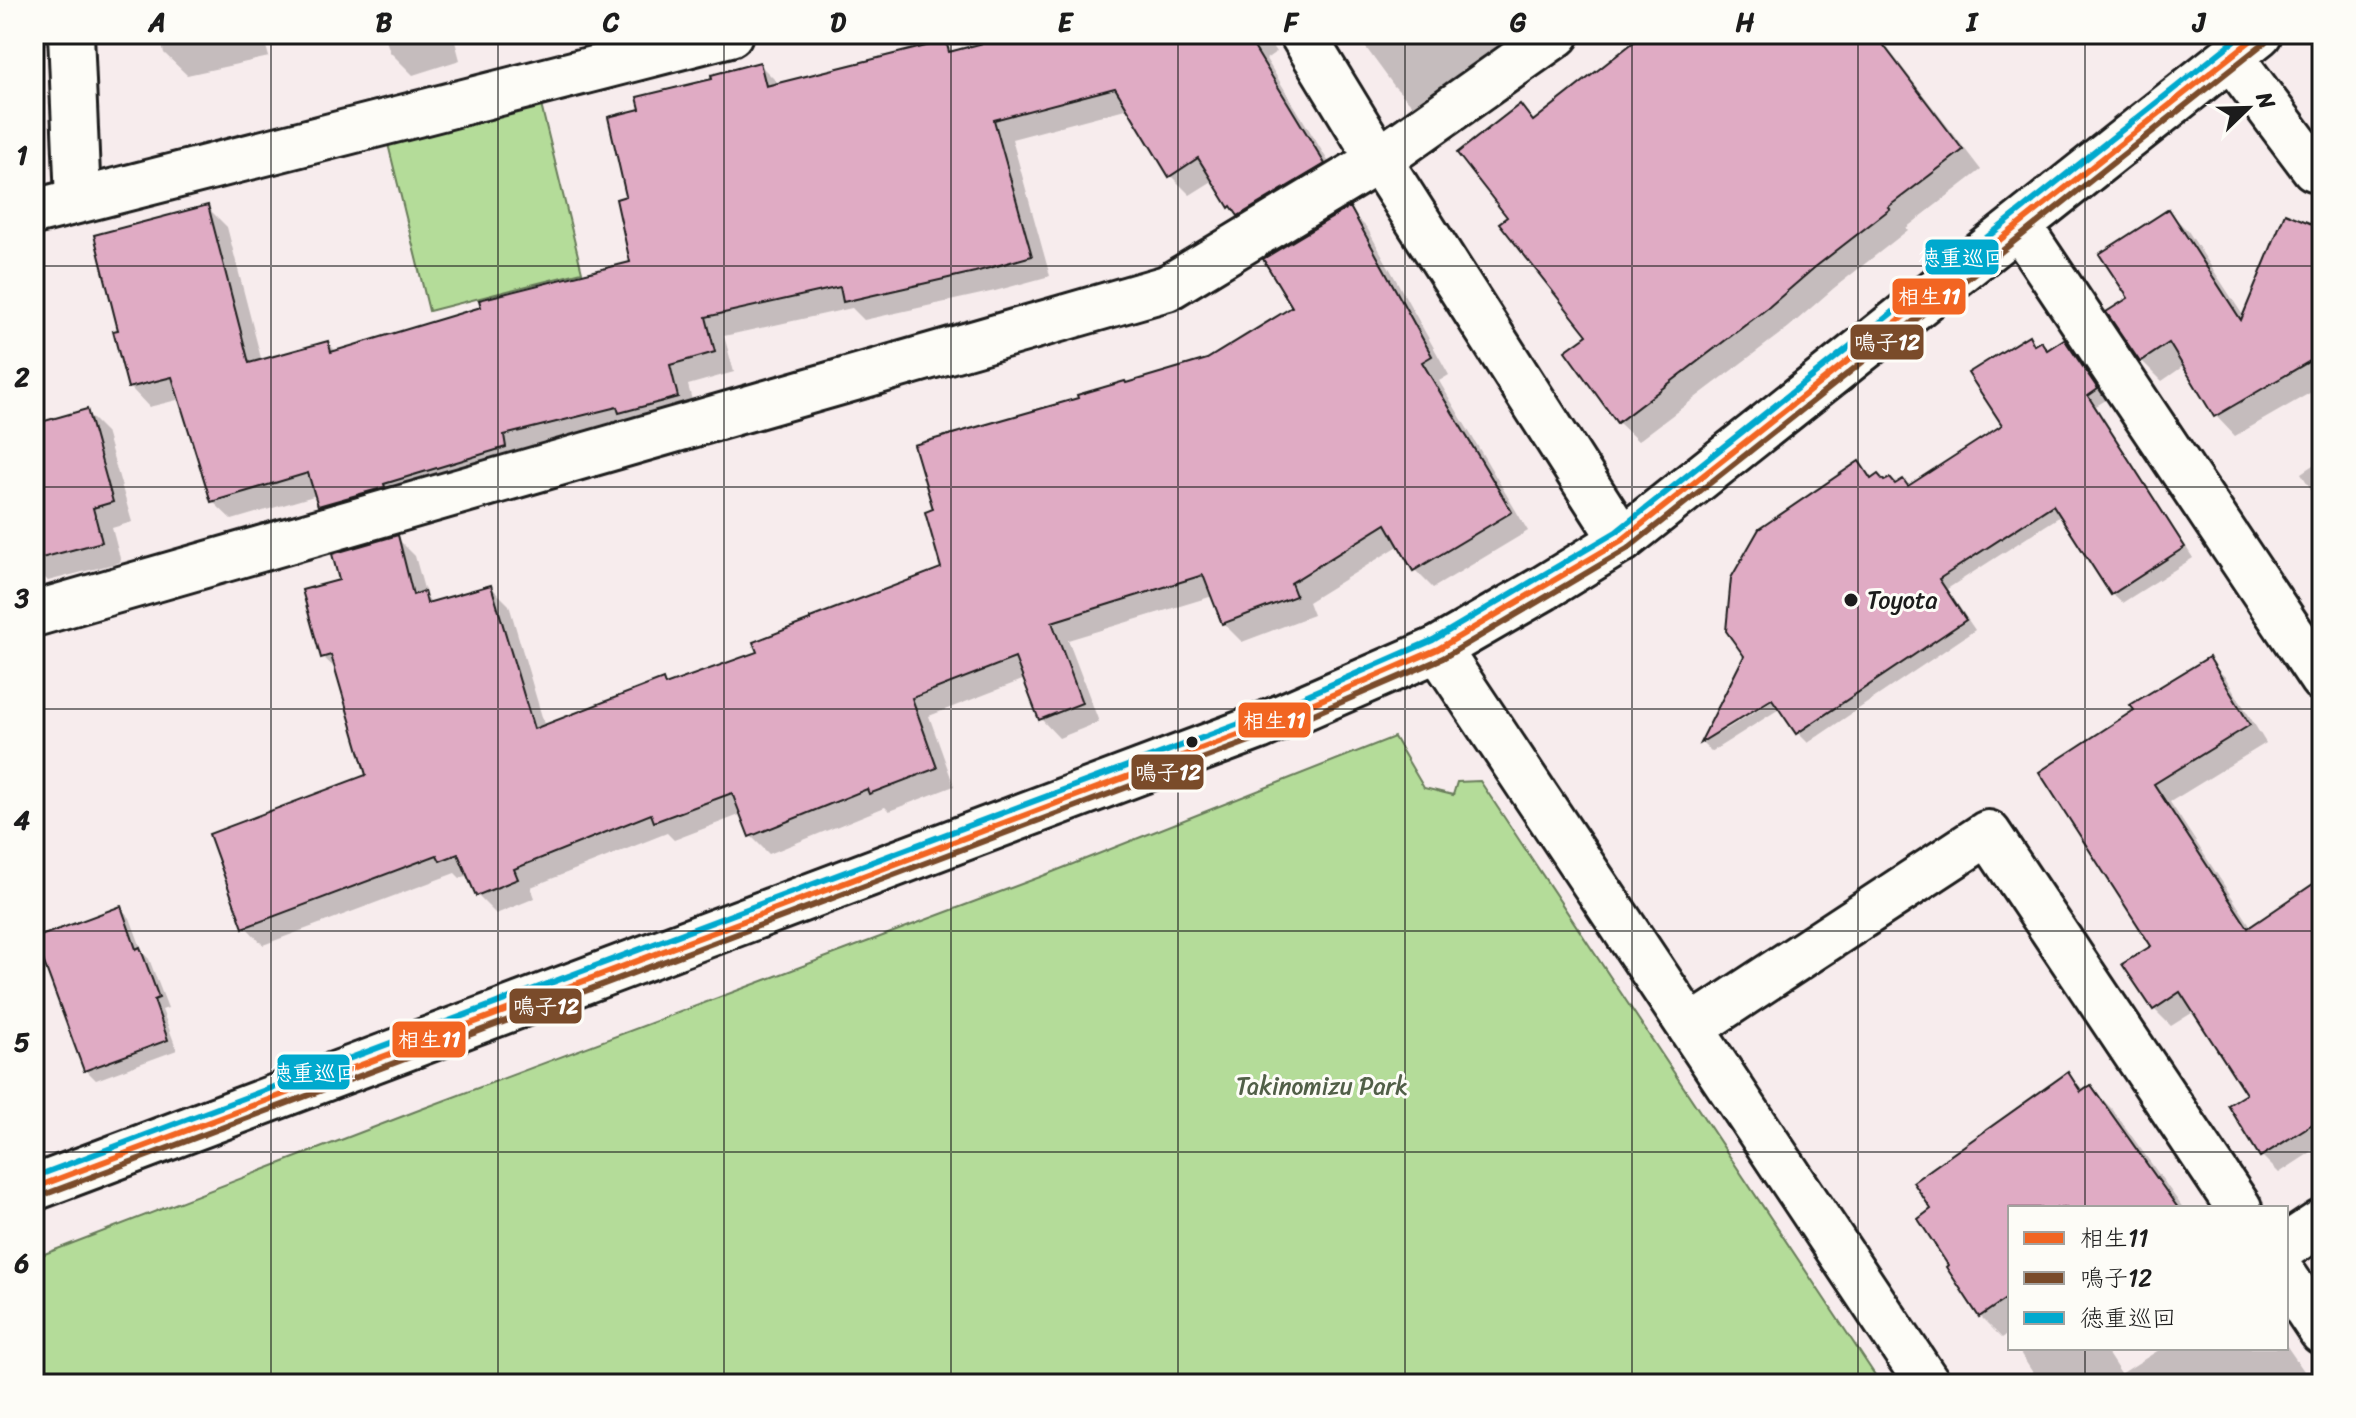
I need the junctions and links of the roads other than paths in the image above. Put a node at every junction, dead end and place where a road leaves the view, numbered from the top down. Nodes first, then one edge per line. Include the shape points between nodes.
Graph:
1 (71, 34) edge
2 (730, 34) edge
3 (1302, 34) edge
4 (1557, 34) edge
5 (2245, 46) edge
6 (1379, 160) junction
7 (2322, 171) edge
8 (78, 200) junction
9 (34, 212) edge
10 (2019, 226) junction
11 (1622, 540) junction
12 (34, 614) edge
13 (1438, 649) junction
14 (2322, 679) edge
15 (1691, 1028) junction
16 (34, 1188) edge
17 (2238, 1206) edge
18 (2322, 1222) edge
19 (2288, 1245) edge
20 (2288, 1281) edge
21 (2322, 1332) edge
22 (1928, 1384) edge

1 - 8 street
2 - 8 street
3 - 6 street
4 - 6 street
5 - 7 street via 2314,168
5 - 10 street
6 - 11 street
6 - 12 street via 1167,288
8 - 9 street
10 - 11 street
10 - 14 street
11 - 13 street
13 - 15 street
13 - 16 street via 1259,727
15 - 17 street via 1988,833
15 - 22 street
18 - 19 street
20 - 21 street

